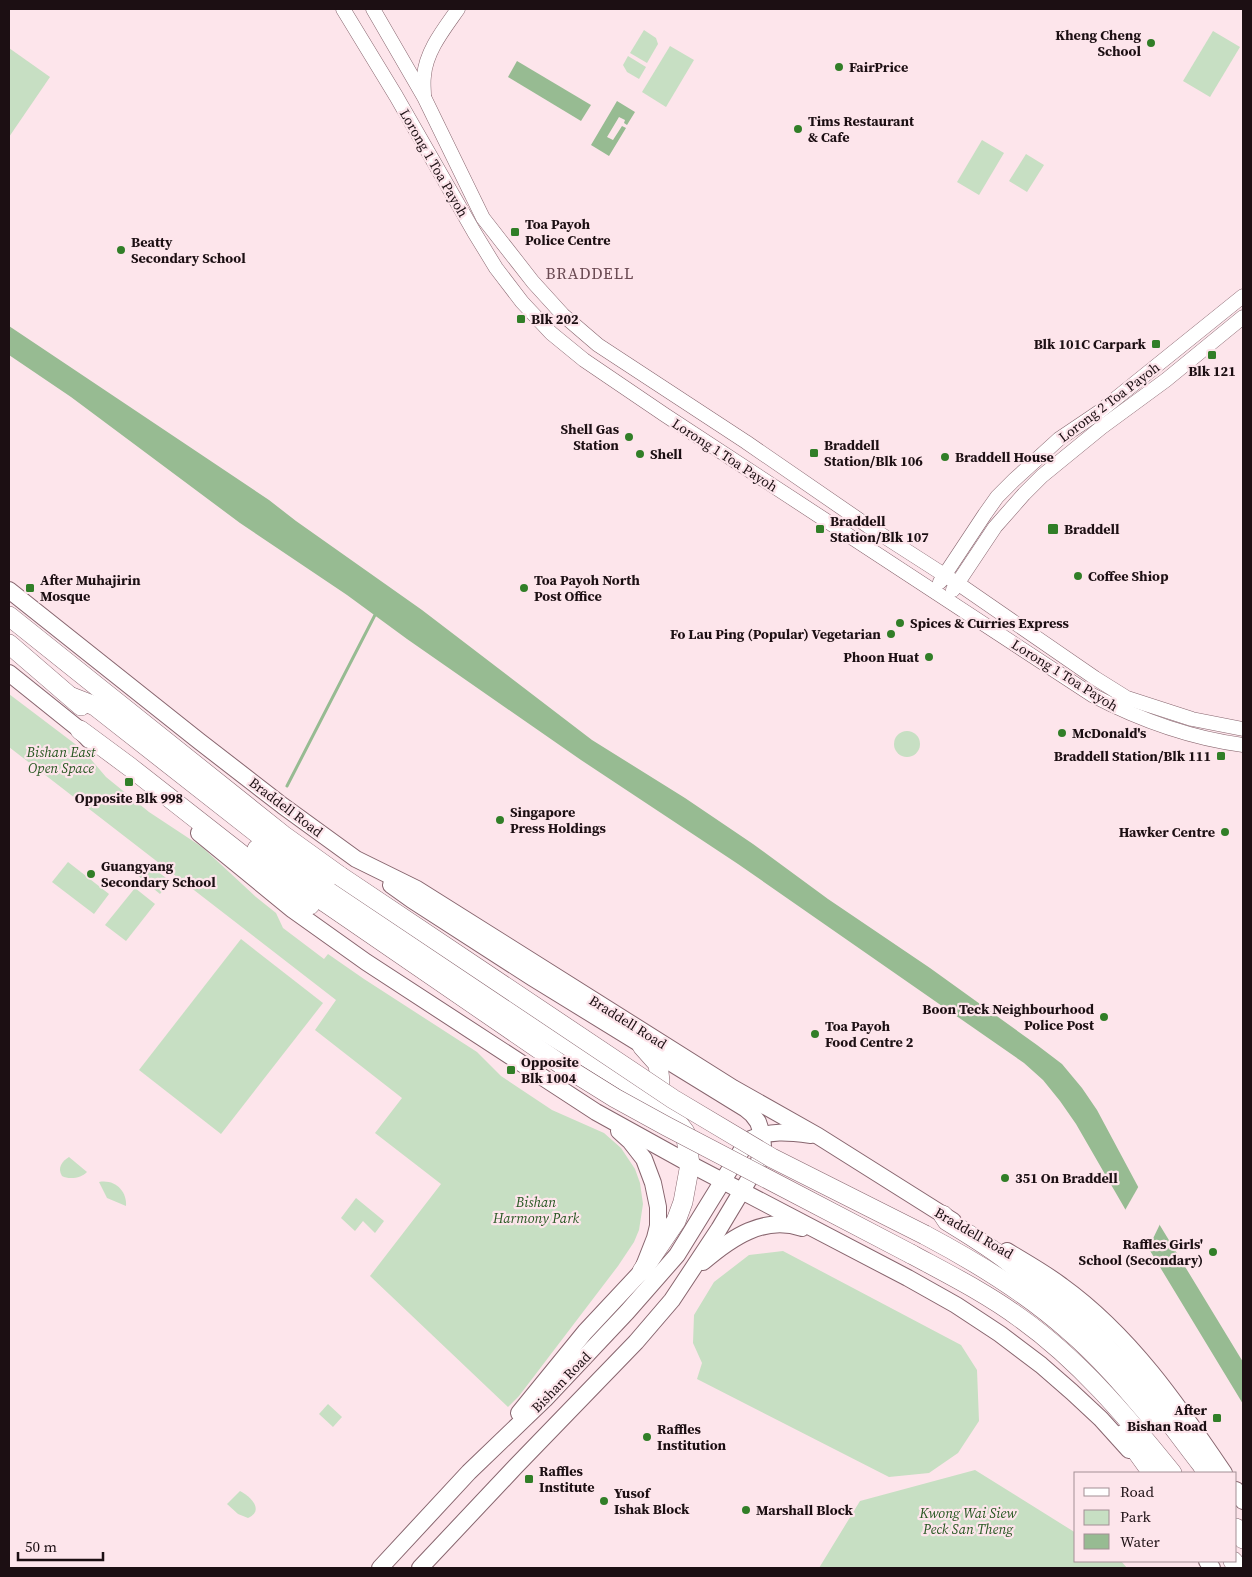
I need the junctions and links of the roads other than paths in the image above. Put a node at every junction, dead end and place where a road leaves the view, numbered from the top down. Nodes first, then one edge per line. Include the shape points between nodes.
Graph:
1 (343, 9) edge
2 (373, 9) edge
3 (458, 9) edge
4 (424, 97) junction
5 (1243, 296) edge
6 (1243, 317) edge
7 (945, 576) junction
8 (957, 584) junction
9 (9, 590) edge
10 (935, 591) junction
11 (947, 599) junction
12 (9, 616) edge
13 (9, 644) edge
14 (9, 673) edge
15 (72, 697) junction
16 (1243, 729) edge
17 (80, 730) junction
18 (1243, 745) edge
19 (356, 859) junction
20 (323, 908) junction
21 (642, 1046) junction
22 (645, 1094) junction
23 (596, 1112) junction
24 (762, 1134) junction
25 (818, 1136) junction
26 (690, 1164) junction
27 (723, 1180) junction
28 (742, 1190) junction
29 (943, 1215) junction
30 (839, 1242) junction
31 (642, 1270) junction
32 (990, 1298) junction
33 (672, 1300) junction
34 (469, 1472) junction
35 (1146, 1472) edge
36 (1151, 1472) edge
37 (1171, 1472) edge
38 (1195, 1472) edge
39 (1206, 1472) edge
40 (1223, 1472) edge
41 (380, 1568) edge
42 (420, 1568) edge

1 - 10 main road, Lorong 1 Toa Payoh via 496,268 552,333 584,360 665,415
2 - 4 main road, Lorong 1 Toa Payoh
3 - 4 main road via 431,51 424,74
4 - 7 main road, Lorong 1 Toa Payoh via 483,218 563,315 598,345
5 - 7 main road, Lorong 2 Toa Payoh via 1099,412 1060,439 1014,480 989,508
6 - 8 main road, Lorong 2 Toa Payoh via 1042,476 996,526
7 - 8 main road, Lorong 1 Toa Payoh
7 - 10 main road, Lorong 2 Toa Payoh
8 - 11 main road, Lorong 2 Toa Payoh
8 - 16 main road, Lorong 1 Toa Payoh via 1128,698 1192,719
9 - 19 main road, Braddell Road via 283,806
10 - 11 main road, Lorong 1 Toa Payoh
11 - 18 main road, Lorong 1 Toa Payoh via 1092,695 1124,712 1214,741
12 - 38 highway, Braddell Road, bridge via 283,836 673,1099 772,1158 971,1259 1029,1298 1101,1361
13 - 15 highway
14 - 17 main road
15 - 20 highway
15 - 22 highway via 95,706 335,891 514,1012
17 - 20 highway via 284,887
17 - 23 main road via 108,757 293,910 366,962
19 - 21 main road via 412,900
19 - 25 main road, Braddell Road via 417,889 733,1088
20 - 32 highway, bridge via 442,994 615,1098
21 - 22 highway via 658,1064 660,1081
21 - 24 main road via 746,1109 758,1122
22 - 26 highway via 672,1115 685,1132
23 - 26 main road
23 - 31 main road via 630,1141 644,1160 653,1183 658,1226
24 - 25 main road via 788,1132
24 - 27 main road, Bishan Road via 748,1140
24 - 28 main road, Bishan Road via 763,1147 758,1164
25 - 29 main road, Braddell Road
26 - 27 main road
26 - 31 highway via 676,1220
27 - 28 main road
27 - 34 main road, Bishan Road via 677,1255 545,1400
28 - 30 main road
28 - 33 main road, Bishan Road
29 - 39 highway via 1009,1262 1094,1334 1159,1407
29 - 40 main road, Braddell Road via 1062,1286 1110,1327 1145,1364
30 - 33 main road via 792,1225 754,1228 722,1245 699,1266
30 - 35 main road via 956,1305 1000,1334 1041,1365 1101,1419
31 - 34 main road via 585,1332
32 - 36 highway via 1049,1347 1081,1381 1112,1416
32 - 37 highway via 1052,1343 1089,1376
33 - 42 main road, Bishan Road via 636,1342
34 - 41 main road, Bishan Road

